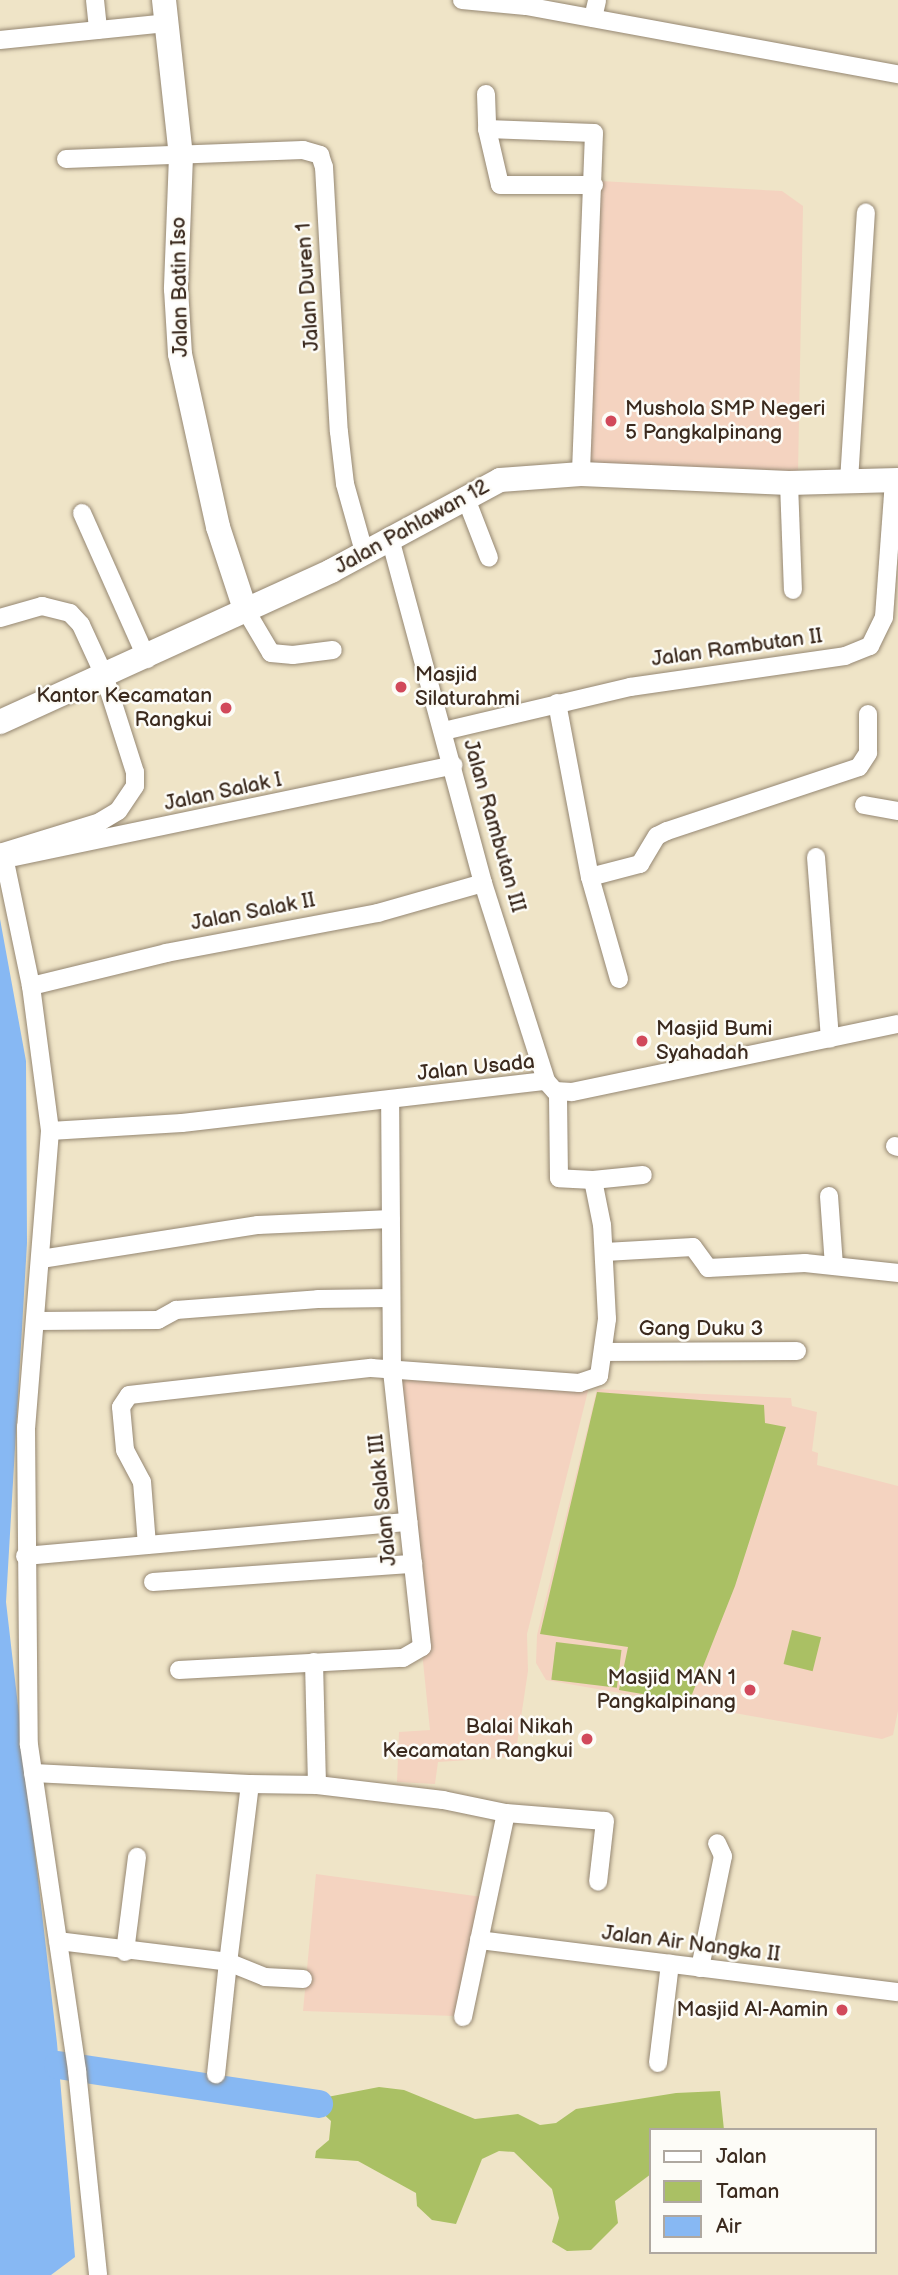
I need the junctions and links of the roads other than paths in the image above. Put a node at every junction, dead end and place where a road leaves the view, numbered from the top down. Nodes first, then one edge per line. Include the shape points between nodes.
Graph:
1 (95, 0) edge
2 (462, 0) edge
3 (595, 9) edge
4 (165, 11) edge
5 (98, 30) junction
6 (0, 40) edge
7 (898, 74) edge
8 (486, 94) dead end
9 (487, 129) junction
10 (181, 156) junction
11 (66, 159) dead end
12 (594, 185) junction
13 (866, 213) dead end
14 (581, 474) junction
15 (896, 480) edge
16 (849, 481) junction
17 (789, 483) junction
18 (465, 496) junction
19 (82, 513) dead end
20 (391, 542) junction
21 (365, 555) junction
22 (489, 558) dead end
23 (793, 590) dead end
24 (245, 609) junction
25 (0, 618) edge
26 (333, 650) dead end
27 (147, 659) junction
28 (104, 675) junction
29 (558, 703) junction
30 (868, 714) dead end
31 (0, 722) edge
32 (444, 731) junction
33 (453, 765) junction
34 (864, 805) dead end
35 (898, 811) edge
36 (816, 857) dead end
37 (3, 859) junction
38 (590, 877) junction
39 (483, 883) junction
40 (619, 979) dead end
41 (31, 986) junction
42 (898, 1024) edge
43 (830, 1038) junction
44 (552, 1087) junction
45 (390, 1100) junction
46 (50, 1131) junction
47 (643, 1175) dead end
48 (593, 1180) junction
49 (829, 1196) dead end
50 (391, 1219) junction
51 (605, 1252) junction
52 (41, 1259) junction
53 (834, 1265) junction
54 (898, 1273) edge
55 (391, 1298) junction
56 (37, 1321) junction
57 (797, 1351) dead end
58 (605, 1352) junction
59 (392, 1370) junction
60 (408, 1522) junction
61 (147, 1545) junction
62 (25, 1556) junction
63 (413, 1564) junction
64 (153, 1582) dead end
65 (314, 1662) junction
66 (179, 1670) dead end
67 (33, 1773) junction
68 (250, 1784) junction
69 (317, 1785) junction
70 (506, 1813) junction
71 (717, 1843) dead end
72 (137, 1857) dead end
73 (598, 1882) dead end
74 (479, 1940) junction
75 (58, 1941) junction
76 (125, 1952) junction
77 (228, 1962) junction
78 (670, 1964) junction
79 (700, 1968) junction
80 (303, 1979) dead end
81 (898, 1992) edge
82 (463, 2017) dead end
83 (658, 2063) dead end
84 (216, 2074) dead end
85 (98, 2275) edge

1 - 5 street
2 - 3 street
3 - 7 street
4 - 5 street
4 - 10 main road, Jalan Batin Iso
5 - 6 street
8 - 9 street
9 - 12 street via 500,185
9 - 12 street via 593,132
10 - 11 street, Jalan Duren 1
10 - 21 street, Jalan Duren 1 via 310,150 323,160 339,432 345,484
10 - 24 main road, Jalan Batin Iso via 176,289 180,354 215,514
12 - 14 street
13 - 16 street
14 - 17 main road, Jalan Pahlawan 12
14 - 18 main road, Jalan Pahlawan 12 via 500,480
15 - 16 main road, Jalan Pahlawan 12
15 - 29 street, Jalan Rambutan II via 884,617 870,646 845,656 629,687
16 - 17 main road, Jalan Pahlawan 12
17 - 23 street
18 - 20 main road, Jalan Pahlawan 12
18 - 22 street
19 - 27 street
20 - 21 main road, Jalan Pahlawan 12
20 - 32 street, Jalan Rambutan III
21 - 24 main road, Jalan Pahlawan 12
24 - 26 street via 271,653 293,656
24 - 27 main road, Jalan Pahlawan 12
25 - 28 street via 42,606 70,613 81,625
27 - 28 main road, Jalan Pahlawan 12
28 - 31 main road, Jalan Pahlawan 12
28 - 37 street via 135,772 128,801 100,822 7,848
29 - 32 street, Jalan Rambutan II
29 - 38 street
30 - 38 street via 868,754 859,767 667,831 657,836 640,864
32 - 33 street, Jalan Rambutan III
33 - 37 street, Jalan Salak I
33 - 39 street, Jalan Rambutan III
34 - 35 street
36 - 43 street
37 - 41 street
38 - 40 street
39 - 41 street, Jalan Salak II via 389,910 166,953
39 - 44 street, Jalan Rambutan III
41 - 46 street
42 - 43 street, Jalan Usada
43 - 44 street, Jalan Usada
44 - 45 street, Jalan Usada
44 - 48 street, Jalan Rambutan III via 559,1178
45 - 46 street, Jalan Usada
45 - 50 street, Jalan Salak III
46 - 52 street
47 - 48 street
48 - 51 street
49 - 53 street
50 - 52 street via 258,1225
50 - 55 street, Jalan Salak III
51 - 53 street via 693,1247 706,1267
51 - 58 street
52 - 56 street
53 - 54 street
55 - 56 street via 176,1310 158,1320
55 - 59 street, Jalan Salak III
56 - 62 street via 26,1427
57 - 58 street, Gang Duku 3
58 - 59 street via 599,1376 586,1383
59 - 60 street, Jalan Salak III
59 - 61 street via 275,1376 126,1396 121,1407 125,1450 143,1488
60 - 61 street
60 - 63 street, Jalan Salak III
61 - 62 street
62 - 67 street
63 - 64 street
63 - 65 street, Jalan Salak III via 420,1653 403,1658
65 - 66 street, Jalan Salak III
65 - 69 street
67 - 68 street
67 - 75 street
68 - 69 street
68 - 77 street
69 - 70 street via 443,1800
70 - 73 street via 605,1821
70 - 74 street
71 - 79 street via 723,1856
72 - 76 street
74 - 78 street, Jalan Air Nangka II
74 - 82 street
75 - 76 street
75 - 85 street
76 - 77 street
77 - 80 street via 265,1977
77 - 84 street
78 - 79 street, Jalan Air Nangka II
78 - 83 street
79 - 81 street, Jalan Air Nangka II

